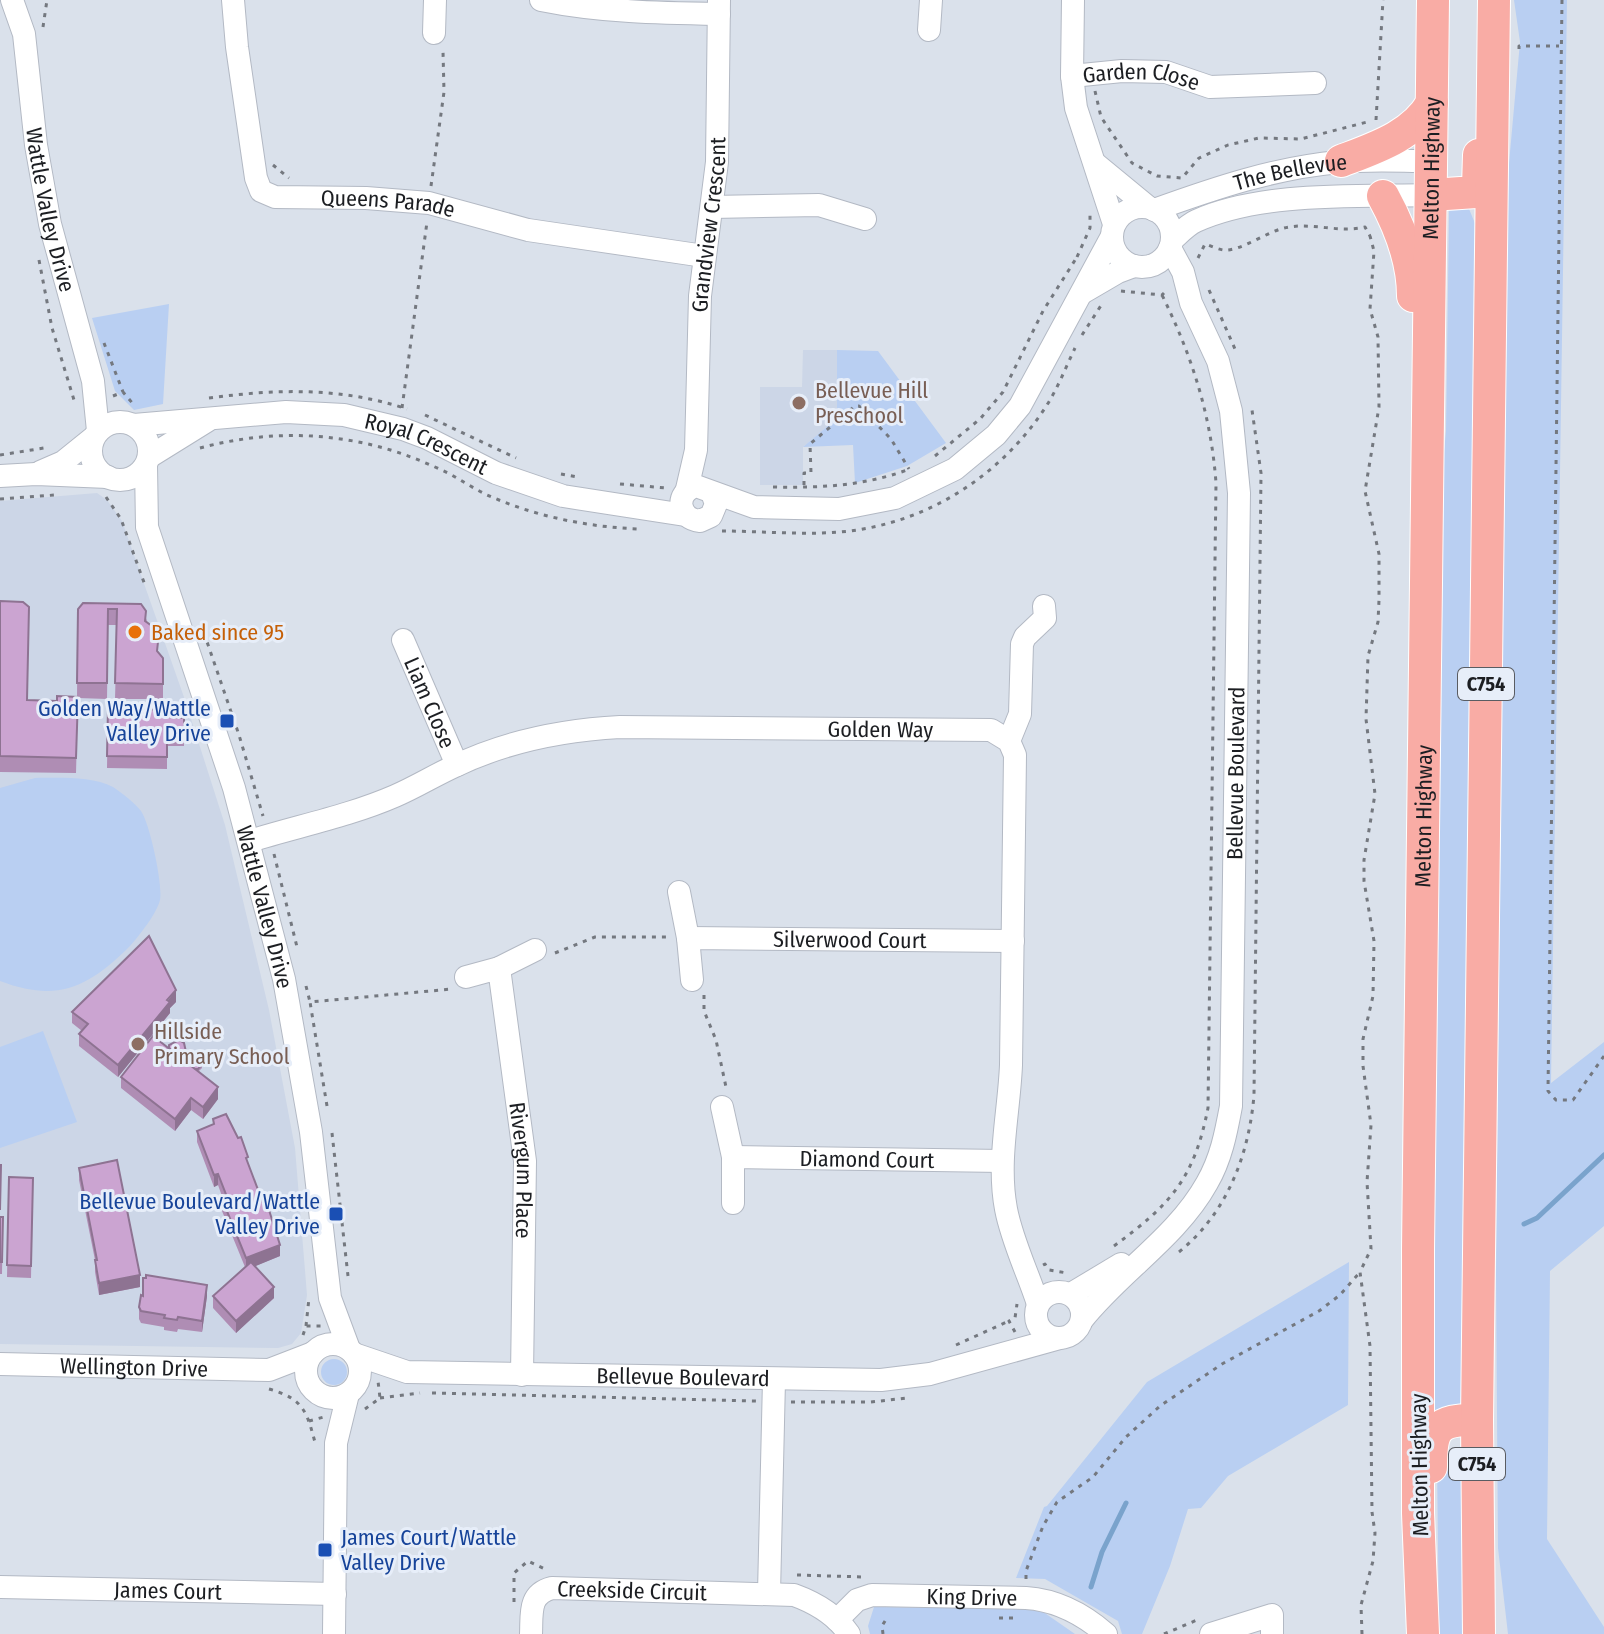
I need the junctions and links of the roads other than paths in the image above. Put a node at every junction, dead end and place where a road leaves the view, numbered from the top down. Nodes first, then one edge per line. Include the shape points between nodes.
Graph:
1 (12, 0) edge
2 (34, 0) edge
3 (233, 0) edge
4 (435, 0) edge
5 (541, 0) edge
6 (931, 0) edge
7 (1073, 0) edge
8 (1433, 0) edge
9 (1482, 0) edge
10 (1494, 0) edge
11 (719, 7) edge
12 (929, 30) dead end
13 (33, 32) junction
14 (434, 33) dead end
15 (1235, 65) dead end
16 (1082, 75) junction
17 (1315, 83) dead end
18 (1214, 86) junction
19 (1432, 103) junction
20 (1341, 161) junction
21 (1431, 161) junction
22 (1486, 162) junction
23 (1096, 164) junction
24 (1431, 195) junction
25 (1383, 196) junction
26 (712, 207) junction
27 (1151, 208) junction
28 (865, 219) dead end
29 (1113, 230) junction
30 (1171, 244) junction
31 (704, 256) junction
32 (1140, 267) junction
33 (1082, 293) junction
34 (1191, 303) junction
35 (93, 381) junction
36 (208, 420) junction
37 (131, 424) junction
38 (96, 434) junction
39 (147, 461) junction
40 (36, 474) junction
41 (0, 476) edge
42 (106, 483) junction
43 (692, 490) junction
44 (1426, 506) junction
45 (640, 507) junction
46 (754, 507) junction
47 (685, 515) junction
48 (711, 516) junction
49 (147, 527) junction
50 (1044, 606) dead end
51 (403, 640) dead end
52 (1009, 741) junction
53 (457, 765) junction
54 (250, 841) junction
55 (679, 892) dead end
56 (688, 938) junction
57 (1013, 941) junction
58 (542, 954) road end
59 (499, 968) junction
60 (691, 974) road end
61 (462, 983) road end
62 (723, 1112) road end
63 (733, 1157) junction
64 (1002, 1161) junction
65 (733, 1203) dead end
66 (1168, 1232) junction
67 (330, 1298) junction
68 (1050, 1302) junction
69 (1082, 1320) junction
70 (1060, 1338) junction
71 (315, 1351) junction
72 (352, 1351) junction
73 (954, 1358) junction
74 (0, 1364) edge
75 (407, 1372) junction
76 (522, 1375) junction
77 (263, 1379) junction
78 (314, 1390) junction
79 (352, 1391) junction
80 (774, 1391) junction
81 (1477, 1420) junction
82 (336, 1443) junction
83 (0, 1587) edge
84 (769, 1593) junction
85 (1477, 1593) junction
86 (335, 1594) junction
87 (843, 1627) edge
88 (334, 1634) edge
89 (531, 1634) edge
90 (1106, 1634) edge
91 (1211, 1634) edge
92 (1272, 1634) edge
93 (1423, 1634) edge
94 (1432, 1634) edge
95 (1479, 1634) edge
96 (1486, 1634) edge

1 - 13 street, Wattle Valley Drive
2 - 13 street, Wattle Valley Drive via 28,12
3 - 31 street, Queens Parade via 261,191 275,197 429,203 528,230
4 - 14 street
5 - 11 street via 626,12
6 - 12 street
7 - 16 street
8 - 19 highway, Melton Highway / C754
9 - 22 highway
10 - 22 highway, C754
11 - 26 street, Grandview Crescent
13 - 35 street, Wattle Valley Drive via 36,145 50,224
15 - 18 street
16 - 18 street, Garden Close via 1166,72
16 - 23 street via 1076,108
17 - 18 street, Garden Close
19 - 20 highway via 1424,116 1390,126 1384,144
19 - 21 highway, Melton Highway / C754
20 - 21 street, The Bellevue
20 - 27 street, The Bellevue via 1266,173
21 - 22 highway
21 - 24 highway, Melton Highway / C754
22 - 24 highway via 1476,192
22 - 81 highway, C754
23 - 27 street
23 - 29 street
24 - 25 street, The Bellevue
24 - 44 highway, Melton Highway / C754
25 - 30 street, The Bellevue via 1313,197 1221,212 1194,221
25 - 44 highway via 1384,231 1412,274 1416,449
26 - 28 street via 819,205
26 - 31 street, Grandview Crescent
27 - 29 street via 1128,210
27 - 30 street via 1168,222
29 - 32 street via 1117,255
29 - 33 street
30 - 32 street via 1161,261
30 - 34 street, Bellevue Boulevard
31 - 43 street, Grandview Crescent
32 - 33 street via 1118,272
32 - 34 street, Bellevue Boulevard via 1173,284
33 - 46 street via 1020,406 996,435 955,469 895,498 867,505
34 - 66 street, Bellevue Boulevard via 1218,361 1237,449 1231,1106 1218,1160 1196,1200
35 - 37 street, Wattle Valley Drive
35 - 38 street, Wattle Valley Drive
36 - 37 street, Royal Crescent
36 - 39 street, Royal Crescent
36 - 45 street, Royal Crescent via 286,412 370,420 427,438 528,486 591,502
37 - 38 street via 112,422
37 - 39 street via 147,439
38 - 40 street via 63,462
38 - 42 street via 91,456
39 - 42 street via 132,478
39 - 49 street, Wattle Valley Drive
40 - 41 street
40 - 42 street
42 - 49 street, Wattle Valley Drive
43 - 45 street, Royal Crescent
43 - 46 street
43 - 47 street via 680,504
43 - 48 street via 716,504
44 - 93 highway, Melton Highway / C754 via 1418,1249
45 - 47 street, Royal Crescent
46 - 48 street
47 - 48 street via 700,521
49 - 54 street, Wattle Valley Drive
50 - 52 street via 1045,618 1022,644 1020,714
51 - 53 street, Liam Close
52 - 53 street, Golden Way via 991,730 620,727 526,740
52 - 57 street via 1015,755
53 - 54 street, Golden Way via 349,813
54 - 67 street, Wattle Valley Drive via 303,1079
55 - 56 street
56 - 57 street, Silverwood Court
56 - 60 street
57 - 64 street via 1010,1104
58 - 59 street
59 - 61 street
59 - 76 street, Rivergum Place via 525,1161
62 - 63 street
63 - 64 street, Diamond Court
63 - 65 street
64 - 68 street via 1005,1207 1021,1255 1044,1282
66 - 68 street, Bellevue Boulevard
66 - 69 street, Bellevue Boulevard
67 - 71 street, Wattle Valley Drive
67 - 72 street, Wattle Valley Drive
68 - 69 street via 1081,1305
68 - 70 street via 1042,1331
68 - 73 street, Bellevue Boulevard via 1005,1343
69 - 70 street, Bellevue Boulevard via 1074,1333
70 - 73 street, Bellevue Boulevard
71 - 72 street via 333,1344
71 - 77 street, Wellington Drive
71 - 78 street via 306,1367
72 - 75 street, Bellevue Boulevard
72 - 79 street via 361,1371
73 - 80 street, Bellevue Boulevard via 907,1378
74 - 77 street, Wellington Drive
75 - 76 street, Bellevue Boulevard
75 - 79 street, Bellevue Boulevard
76 - 80 street, Bellevue Boulevard
77 - 78 street, Wellington Drive
78 - 79 street via 332,1399
78 - 82 street
79 - 82 street
80 - 84 street
81 - 85 highway, C754
81 - 94 highway via 1442,1425 1431,1442
82 - 86 street
83 - 86 street, James Court
84 - 87 street, Creekside Circuit via 810,1601
84 - 89 street, Creekside Circuit via 548,1588 534,1600
85 - 95 highway, C754
85 - 96 street
86 - 88 street
87 - 90 street, King Drive via 857,1600 872,1595 1026,1598 1077,1613
91 - 92 street via 1272,1615

